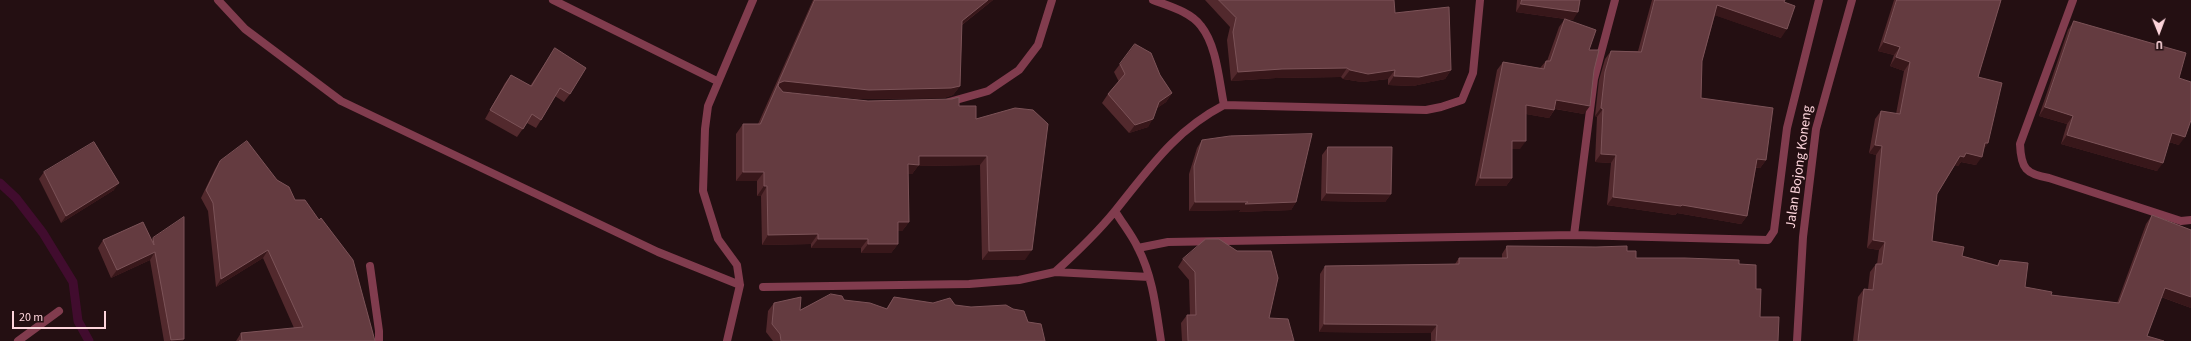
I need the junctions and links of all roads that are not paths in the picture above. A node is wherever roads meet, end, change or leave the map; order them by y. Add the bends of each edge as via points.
1 (218, 0) edge
2 (553, 0) edge
3 (753, 0) edge
4 (1052, 0) edge
5 (1153, 0) edge
6 (1480, 0) edge
7 (1615, 0) edge
8 (1819, 0) edge
9 (1852, 0) edge
10 (2073, 0) edge
11 (717, 81) junction
12 (938, 104) edge
13 (1224, 105) junction
14 (1115, 211) junction
15 (2191, 220) edge
16 (1574, 235) junction
17 (1138, 248) junction
18 (370, 266) dead end
19 (1055, 272) junction
20 (1149, 277) junction
21 (740, 285) junction
22 (763, 287) dead end
23 (59, 311) dead end
24 (18, 341) edge
25 (379, 341) edge
26 (727, 341) edge
27 (1161, 341) edge
28 (1797, 341) edge

1 - 21 street via 245,29 341,101 658,252
2 - 11 street
3 - 11 street
4 - 12 street via 1038,45 1019,70 988,91
5 - 13 street via 1185,13 1201,25 1211,45
6 - 13 street via 1474,73 1462,100 1426,110
7 - 16 street via 1594,79
8 - 16 street via 1786,128 1774,231 1768,240
9 - 28 street, Jalan Bojong Koneng via 1816,129 1803,237
10 - 15 street via 2020,144 2020,160 2025,169 2034,176 2050,178 2181,221
11 - 21 street via 708,106 703,192 718,239 737,265
13 - 14 street via 1203,116 1169,144
14 - 17 street
14 - 19 street via 1086,244
16 - 17 street via 1168,242
17 - 20 street
18 - 25 street
19 - 20 street
19 - 22 street via 1018,280 969,284
20 - 27 street via 1154,290
21 - 26 street
23 - 24 street

